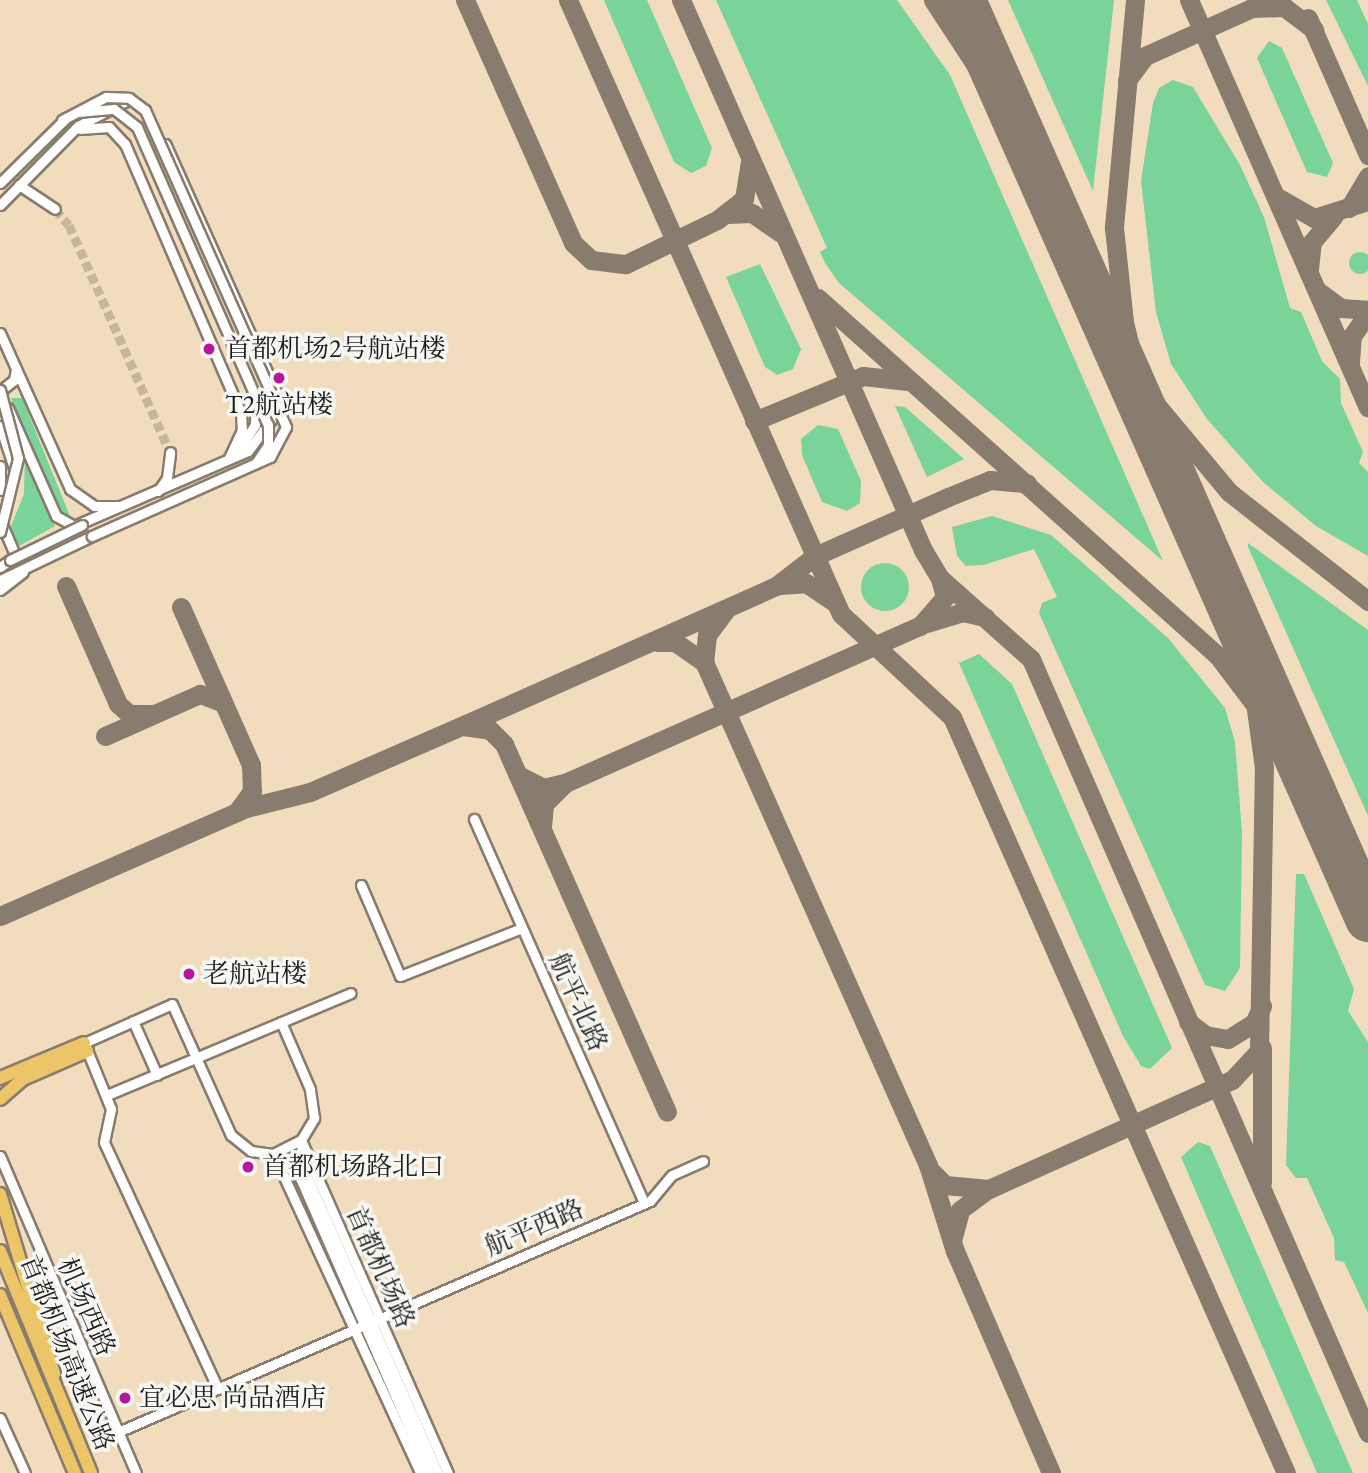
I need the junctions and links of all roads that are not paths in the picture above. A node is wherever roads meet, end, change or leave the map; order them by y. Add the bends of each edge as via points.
1 (62, 120) junction
2 (86, 121) junction
3 (68, 135) junction
4 (0, 183) edge
5 (19, 185) junction
6 (1, 204) edge
7 (55, 209) tunnel mouth
8 (0, 332) edge
9 (15, 365) junction
10 (2, 389) edge
11 (29, 398) junction
12 (8, 408) junction
13 (0, 426) edge
14 (170, 452) tunnel mouth
15 (226, 463) junction
16 (0, 466) edge
17 (252, 467) junction
18 (15, 474) junction
19 (0, 491) edge
20 (154, 494) junction
21 (137, 502) junction
22 (0, 520) edge
23 (82, 525) junction
24 (0, 532) edge
25 (13, 550) dead end
26 (0, 567) edge
27 (24, 574) dead end
28 (0, 580) edge
29 (0, 590) edge
30 (474, 819) dead end
31 (361, 885) dead end
32 (522, 928) junction
33 (351, 993) dead end
34 (133, 1021) junction
35 (281, 1022) junction
36 (86, 1047) junction
37 (196, 1058) junction
38 (43, 1065) junction
39 (157, 1075) junction
40 (0, 1078) edge
41 (107, 1096) junction
42 (0, 1099) edge
43 (301, 1140) junction
44 (273, 1154) junction
45 (0, 1156) edge
46 (703, 1161) dead end
47 (0, 1194) edge
48 (644, 1203) junction
49 (337, 1222) junction
50 (312, 1231) junction
51 (331, 1240) junction
52 (0, 1251) edge
53 (0, 1295) edge
54 (0, 1316) edge
55 (367, 1324) junction
56 (15, 1338) junction
57 (218, 1389) junction
58 (401, 1399) junction
59 (417, 1404) junction
60 (64, 1412) junction
61 (394, 1414) junction
62 (0, 1418) edge
63 (118, 1432) junction
64 (24, 1473) edge
65 (75, 1473) edge
66 (91, 1473) edge
67 (136, 1473) edge
68 (420, 1473) edge
69 (429, 1473) edge
70 (438, 1473) edge
71 (448, 1473) edge

1 - 4 street, bridge
1 - 17 street, bridge via 99,107 118,110 137,127 268,425 268,445
1 - 17 street, bridge via 82,104 108,96 130,99 148,115 284,416 280,448
2 - 3 street
2 - 15 street via 116,111 133,121 251,386 256,422
2 - 15 street via 121,101 136,99 147,107 282,404 252,448
3 - 5 street
3 - 15 street via 107,126 125,144 241,413 242,430
5 - 6 street
5 - 7 street
8 - 9 street
9 - 10 street
9 - 11 street
10 - 11 street
10 - 12 street, bridge
11 - 21 street via 77,497 101,507
12 - 18 street, bridge via 18,449
12 - 23 street, bridge via 56,516
13 - 18 street
14 - 20 street via 166,481
15 - 20 street
16 - 19 street
17 - 28 street, bridge
18 - 24 street, bridge
20 - 21 street
21 - 23 street
22 - 25 street
23 - 26 street, bridge
27 - 29 street
30 - 32 street, 航平北路
31 - 32 street via 401,976
32 - 48 street, 航平北路
33 - 35 street
34 - 36 street
34 - 37 street via 172,1004
34 - 39 street
35 - 37 street
35 - 43 street via 314,1103
36 - 38 highway
36 - 41 street
37 - 39 street
37 - 44 street via 232,1135 251,1151
38 - 40 highway
38 - 42 highway
39 - 41 street
41 - 57 street via 112,1113 104,1142
43 - 44 street
43 - 49 street, 首都机场路
43 - 51 street, 首都机场路 via 304,1169
44 - 50 street, 首都机场路
44 - 51 street, 首都机场路 via 297,1171
45 - 63 street, 机场西路
46 - 48 street, 航平西路 via 672,1175 663,1192
47 - 60 highway
48 - 55 street, 航平西路
49 - 51 street
49 - 55 street, 首都机场路
50 - 51 street
50 - 55 street, 首都机场路
51 - 55 street, 首都机场路
52 - 60 highway, 首都机场高速公路
53 - 56 highway, 首都机场高速公路
54 - 56 highway
55 - 57 street, 航平西路
55 - 58 street, 首都机场路
55 - 59 street, 首都机场路
55 - 61 street, 首都机场路
56 - 65 highway, 首都机场高速公路
57 - 63 street, 航平西路
58 - 59 street
58 - 61 street
58 - 69 street, 首都机场路
58 - 70 street, 首都机场路
59 - 71 street, 首都机场路
60 - 66 highway, 首都机场高速公路
61 - 68 street, 首都机场路
62 - 64 street
63 - 67 street, 机场西路

